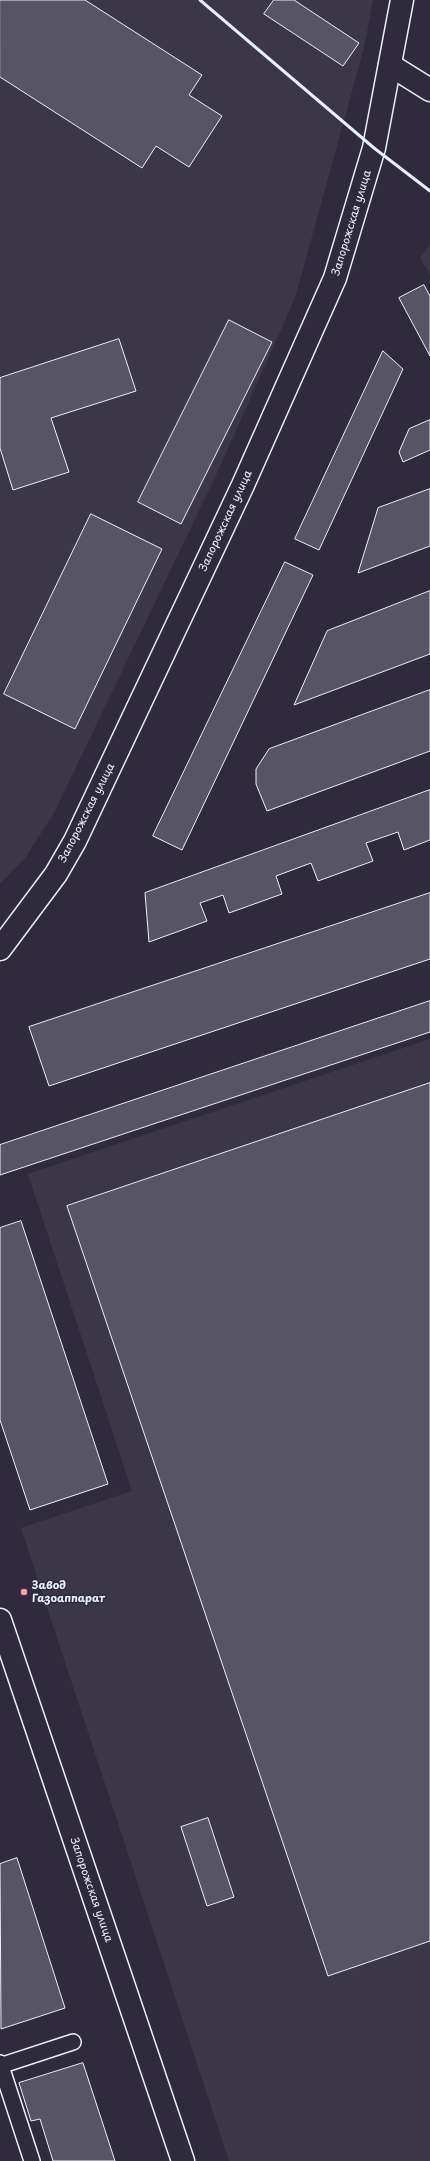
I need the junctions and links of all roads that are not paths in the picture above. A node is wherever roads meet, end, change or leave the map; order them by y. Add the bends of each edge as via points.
1 (402, 0) edge
2 (390, 65) junction
3 (430, 90) edge
4 (0, 949) edge
5 (0, 1620) edge
6 (73, 2042) dead end
7 (0, 2065) edge
8 (32, 2161) edge
9 (183, 2161) edge

1 - 2 main road, Запорожская улица
2 - 3 main road
2 - 4 main road, Запорожская улица via 374,148 335,278 243,485 75,841 56,874
5 - 9 main road, Запорожская улица
6 - 7 lane
7 - 8 lane

